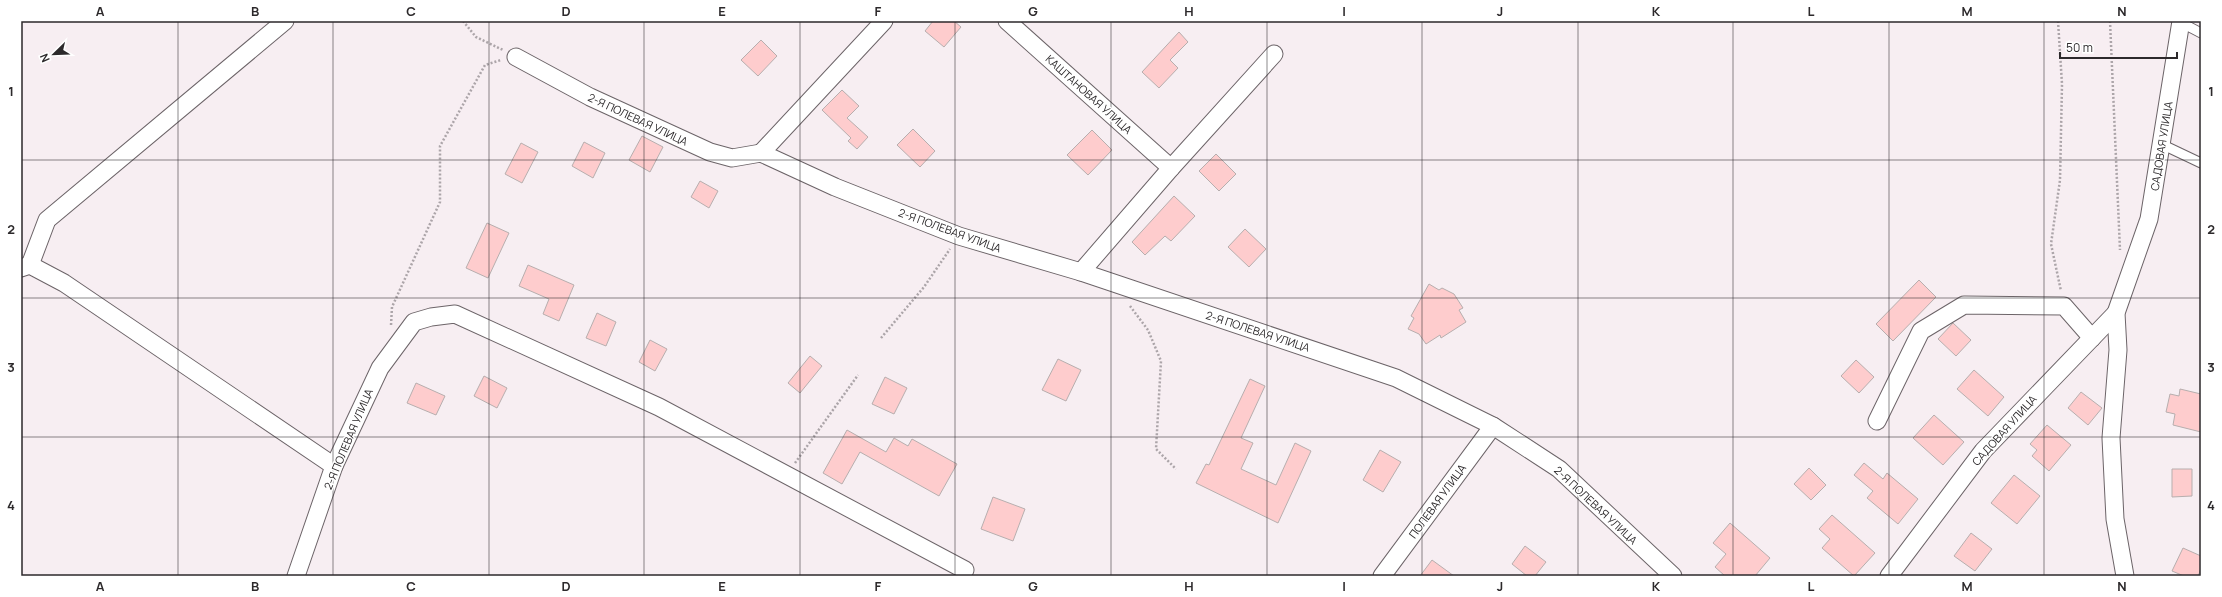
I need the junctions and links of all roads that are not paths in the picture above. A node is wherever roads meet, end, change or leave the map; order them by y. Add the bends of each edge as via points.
1 (285, 21) edge
2 (884, 21) edge
3 (1007, 21) edge
4 (2181, 22) edge
5 (2201, 33) edge
6 (1274, 54) dead end
7 (516, 57) road end
8 (2161, 144) junction
9 (761, 153) junction
10 (2201, 163) edge
11 (1171, 168) junction
12 (26, 266) edge
13 (1081, 272) junction
14 (2116, 313) junction
15 (2092, 338) junction
16 (1877, 421) dead end
17 (1492, 426) junction
18 (334, 466) junction
19 (965, 570) dead end
20 (296, 576) edge
21 (1382, 576) edge
22 (1673, 576) edge
23 (1889, 576) edge
24 (2125, 576) edge

1 - 12 street via 47,220
2 - 9 street
3 - 11 street, КАШТАНОВАЯ УЛИЦА
4 - 5 lane
4 - 8 street, САДОВАЯ УЛИЦА
6 - 11 street
7 - 9 street, 2-Я ПОЛЕВАЯ УЛИЦА via 590,97 710,152 732,158
8 - 10 lane
8 - 14 street, САДОВАЯ УЛИЦА via 2149,219
9 - 13 street, 2-Я ПОЛЕВАЯ УЛИЦА via 835,187 959,236
11 - 13 street
12 - 18 street via 64,283
13 - 17 street, 2-Я ПОЛЕВАЯ УЛИЦА via 1396,378
14 - 15 street, САДОВАЯ УЛИЦА
14 - 24 street, САДОВАЯ УЛИЦА via 2118,350 2111,438 2115,519
15 - 16 street via 2064,306 1964,305 1921,331
15 - 23 street, САДОВАЯ УЛИЦА via 1983,451
17 - 21 street, ПОЛЕВАЯ УЛИЦА
17 - 22 street, 2-Я ПОЛЕВАЯ УЛИЦА via 1560,469
18 - 19 street, 2-Я ПОЛЕВАЯ УЛИЦА via 380,368 414,322 455,314 659,407
18 - 20 street, 2-Я ПОЛЕВАЯ УЛИЦА

